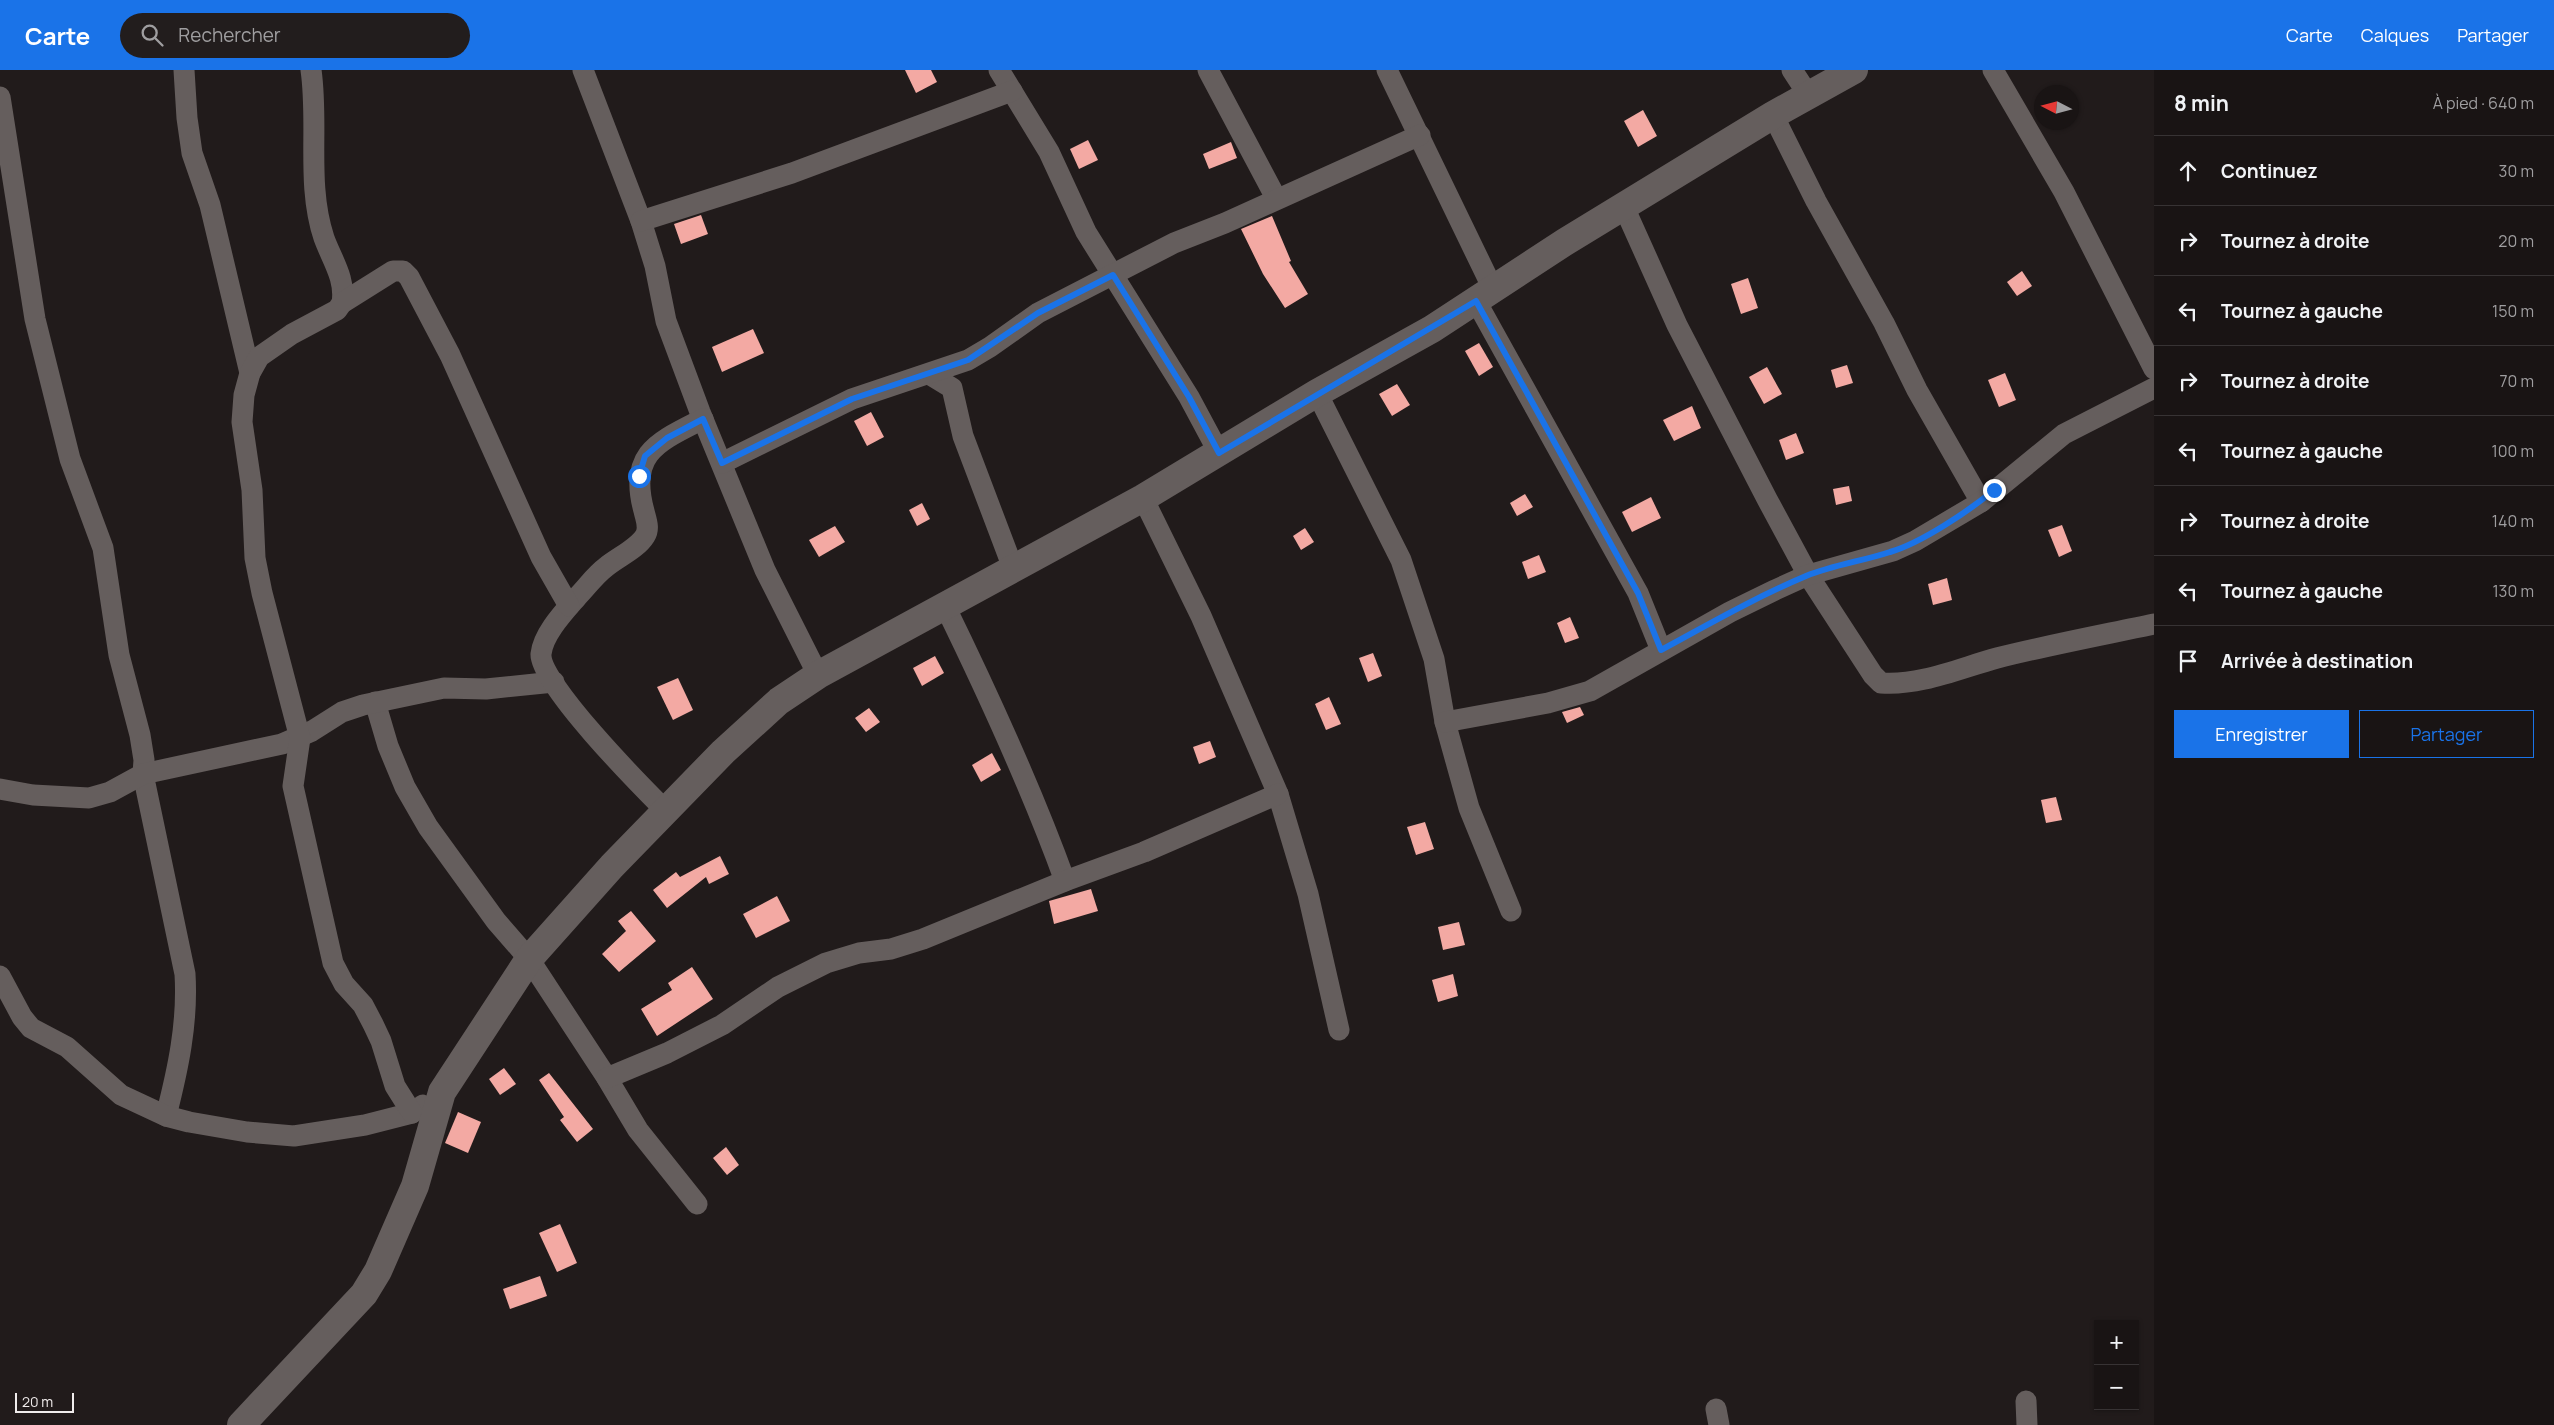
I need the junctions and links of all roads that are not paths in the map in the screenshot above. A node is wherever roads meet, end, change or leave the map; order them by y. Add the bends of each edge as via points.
1 (184, 70) edge
2 (311, 70) edge
3 (583, 70) edge
4 (999, 70) edge
5 (1208, 70) edge
6 (1387, 70) edge
7 (1792, 70) edge
8 (1854, 70) edge
9 (1993, 70) edge
10 (1012, 90) junction
11 (1809, 96) junction
12 (0, 97) edge
13 (1773, 115) junction
14 (1420, 135) junction
15 (1276, 198) junction
16 (1624, 207) junction
17 (641, 221) junction
18 (1113, 275) junction
19 (1485, 295) junction
20 (342, 303) junction
21 (968, 360) junction
22 (2154, 369) edge
23 (250, 373) junction
24 (929, 374) junction
25 (952, 388) junction
26 (2154, 388) edge
27 (1317, 393) junction
28 (703, 419) junction
29 (1219, 453) junction
30 (722, 463) junction
31 (1143, 498) junction
32 (1980, 502) junction
33 (1013, 568) junction
34 (1808, 575) junction
35 (569, 606) junction
36 (945, 606) junction
37 (2154, 624) edge
38 (1661, 650) junction
39 (818, 675) junction
40 (554, 682) junction
41 (375, 702) junction
42 (1445, 722) junction
43 (300, 738) junction
44 (143, 774) junction
45 (0, 789) edge
46 (1278, 794) junction
47 (665, 810) junction
48 (1065, 881) junction
49 (1511, 911) dead end
50 (529, 958) junction
51 (0, 976) edge
52 (1339, 1030) dead end
53 (607, 1078) junction
54 (442, 1092) junction
55 (412, 1113) junction
56 (166, 1116) junction
57 (696, 1204) dead end
58 (2026, 1401) dead end
59 (241, 1425) edge
60 (2027, 1425) edge

1 - 23 street via 192,154 214,221
2 - 20 street via 315,99 316,207 324,237 343,282
3 - 17 street
4 - 10 street
5 - 15 street
6 - 14 street
7 - 11 street
8 - 11 street
9 - 22 street via 2064,192
10 - 17 street via 792,174
10 - 18 street via 1049,152 1086,232
11 - 13 street
12 - 44 street via 36,319 66,444 103,548 119,655 142,744
13 - 16 street
13 - 32 street via 1921,398
14 - 15 street
14 - 19 street
15 - 18 street via 1174,243
16 - 19 street
16 - 34 street via 1677,324
17 - 28 street via 655,266 666,321
18 - 21 street via 1038,313
18 - 29 street via 1189,397
19 - 27 street via 1386,356
19 - 38 street via 1638,593
20 - 23 street via 330,314 274,345 259,357
20 - 35 street via 393,271 403,271 409,276 450,355 541,557
21 - 24 street
21 - 25 street
23 - 43 street via 242,422 252,490 255,558
24 - 25 street
24 - 30 street via 852,399
25 - 33 street via 963,436
26 - 32 street via 2064,434
27 - 29 street
27 - 42 street via 1401,560 1434,660
28 - 30 street
28 - 35 street via 667,438 645,456 639,476 640,496 648,525 646,535 604,568
29 - 31 street
30 - 39 street via 765,570
31 - 33 street
31 - 46 street via 1201,616
32 - 34 street via 1893,551
33 - 36 street
34 - 37 street via 1882,684 1932,677 1996,658
34 - 38 street
35 - 40 street via 547,637 541,654 543,668
36 - 39 street
36 - 48 street via 1004,728
38 - 42 street via 1590,691
39 - 47 street via 756,720
40 - 41 street via 486,689 444,688
40 - 47 street via 594,736
41 - 43 street via 342,712
41 - 50 street via 405,787 428,827 496,921
42 - 49 street via 1470,808
43 - 44 street
43 - 55 street via 293,786 333,963 344,984 363,1005 381,1041 395,1086
44 - 45 street via 110,792 89,798 33,795
44 - 56 street via 186,974 187,1002 180,1062
46 - 48 street via 1144,852
46 - 52 street via 1308,894
47 - 50 street
48 - 53 street via 923,939 826,964 778,987 722,1026
50 - 53 street
50 - 54 street
51 - 56 street via 31,1028 67,1047 121,1095
53 - 57 street via 638,1130
54 - 55 street
54 - 59 street via 415,1186 378,1271 346,1315
55 - 56 street via 328,1132 294,1136 247,1132
58 - 60 street

